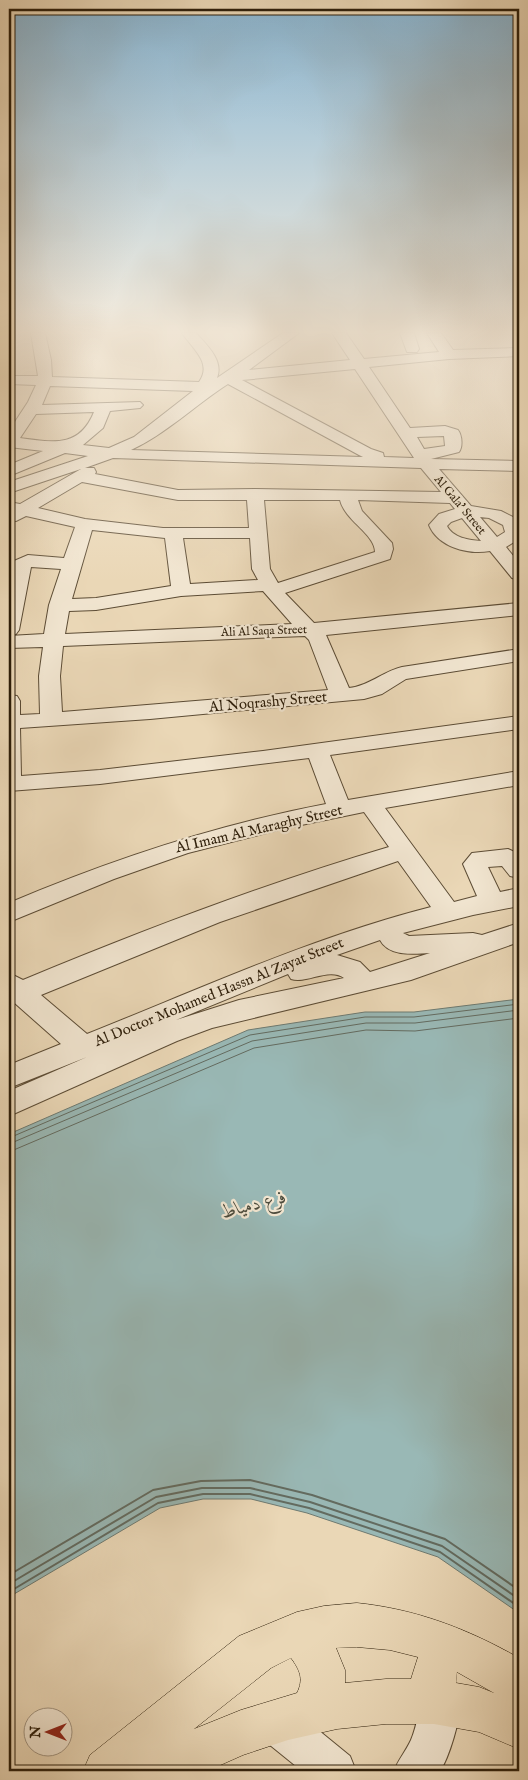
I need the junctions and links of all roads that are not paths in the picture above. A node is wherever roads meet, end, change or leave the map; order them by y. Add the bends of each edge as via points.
1 (25, 416) edge
2 (100, 416) edge
3 (170, 416) edge
4 (299, 416) edge
5 (396, 416) edge
6 (408, 433) junction
7 (9, 442) edge
8 (64, 448) junction
9 (120, 454) junction
10 (423, 458) junction
11 (394, 460) junction
12 (519, 466) edge
13 (9, 471) edge
14 (80, 477) junction
15 (9, 488) edge
16 (255, 494) junction
17 (348, 495) junction
18 (452, 498) junction
19 (464, 512) junction
20 (13, 514) edge
21 (85, 524) junction
22 (257, 533) junction
23 (173, 534) junction
24 (493, 544) junction
25 (71, 564) junction
26 (519, 574) edge
27 (271, 588) junction
28 (181, 590) junction
29 (59, 605) junction
30 (519, 609) edge
31 (9, 630) edge
32 (312, 630) junction
33 (53, 641) junction
34 (9, 642) edge
35 (519, 655) edge
36 (341, 695) junction
37 (9, 715) edge
38 (51, 720) junction
39 (519, 722) edge
40 (317, 751) junction
41 (519, 778) edge
42 (10, 784) edge
43 (370, 804) junction
44 (340, 810) junction
45 (404, 851) junction
46 (519, 870) edge
47 (519, 897) edge
48 (492, 902) junction
49 (447, 911) junction
50 (9, 913) edge
51 (386, 928) junction
52 (519, 932) edge
53 (486, 943) junction
54 (251, 976) junction
55 (364, 983) junction
56 (15, 987) edge
57 (83, 1047) junction
58 (9, 1077) edge
59 (9, 1104) edge
60 (297, 1634) junction
61 (444, 1645) junction
62 (519, 1683) edge
63 (440, 1702) junction
64 (293, 1717) junction
65 (519, 1726) edge
66 (106, 1771) edge
67 (160, 1771) edge
68 (335, 1771) edge
69 (415, 1771) edge

1 - 7 street
2 - 8 street via 94,428
3 - 9 street
4 - 11 street via 364,452
5 - 6 street, Al Gala' Street
6 - 10 street, Al Gala' Street
6 - 10 street via 452,433 453,449
7 - 8 street
8 - 9 street
8 - 13 street
9 - 11 street
9 - 14 street
9 - 15 street
10 - 11 street
10 - 12 street
10 - 18 street, Al Gala' Street
14 - 16 street via 178,495
14 - 20 street
16 - 17 street
16 - 22 street
17 - 18 street
17 - 27 street via 352,510 383,544 383,556
18 - 19 street, Al Gala' Street
19 - 24 street, Al Gala' Street
19 - 24 street via 497,515 512,523 514,534
19 - 24 street via 439,522 440,534 469,546
20 - 21 street
21 - 23 street
21 - 25 street
22 - 23 street
22 - 27 street via 261,569
23 - 28 street
24 - 26 street, Al Gala' Street
25 - 29 street
25 - 31 street via 28,561 21,565
27 - 28 street
27 - 32 street via 293,615
28 - 29 street via 96,604
29 - 33 street
30 - 32 street, Ali Al Saqa Street
32 - 33 street, Ali Al Saqa Street
32 - 36 street
33 - 34 street, Ali Al Saqa Street
33 - 38 street
35 - 36 street, Al Noqrashy Street via 402,673 389,678 373,692
36 - 38 street, Al Noqrashy Street
37 - 38 street, Al Noqrashy Street
37 - 42 street
39 - 40 street
40 - 42 street via 100,777
40 - 44 street
41 - 43 street, Al Imam Al Maraghy Street
43 - 44 street, Al Imam Al Maraghy Street
43 - 45 street
44 - 50 street, Al Imam Al Maraghy Street via 178,848
45 - 49 street
45 - 56 street via 344,868
46 - 48 street via 508,857 481,859 475,864
47 - 48 street, Al Doctor Mohamed Hassn Al Zayat Street
48 - 49 street, Al Doctor Mohamed Hassn Al Zayat Street
49 - 51 street, Al Doctor Mohamed Hassn Al Zayat Street
51 - 53 street via 392,939 406,945
51 - 54 street, Al Doctor Mohamed Hassn Al Zayat Street
52 - 53 street, Al Doctor Mohamed Hassn Al Zayat Street
53 - 55 street, Al Doctor Mohamed Hassn Al Zayat Street
54 - 55 street via 283,975 338,964 352,968
54 - 57 street, Al Doctor Mohamed Hassn Al Zayat Street
55 - 59 street, Al Doctor Mohamed Hassn Al Zayat Street via 276,1001 203,1021
56 - 57 street
57 - 58 street, Al Doctor Mohamed Hassn Al Zayat Street
60 - 61 main road via 321,1627 383,1625
60 - 64 main road via 314,1650 323,1668 322,1691
60 - 66 main road via 272,1642 238,1664
61 - 62 main road
61 - 63 main road via 433,1672 432,1686 436,1701
63 - 64 main road via 372,1703
63 - 65 main road via 472,1707
63 - 69 street via 430,1749
64 - 67 main road via 205,1747
64 - 68 street

